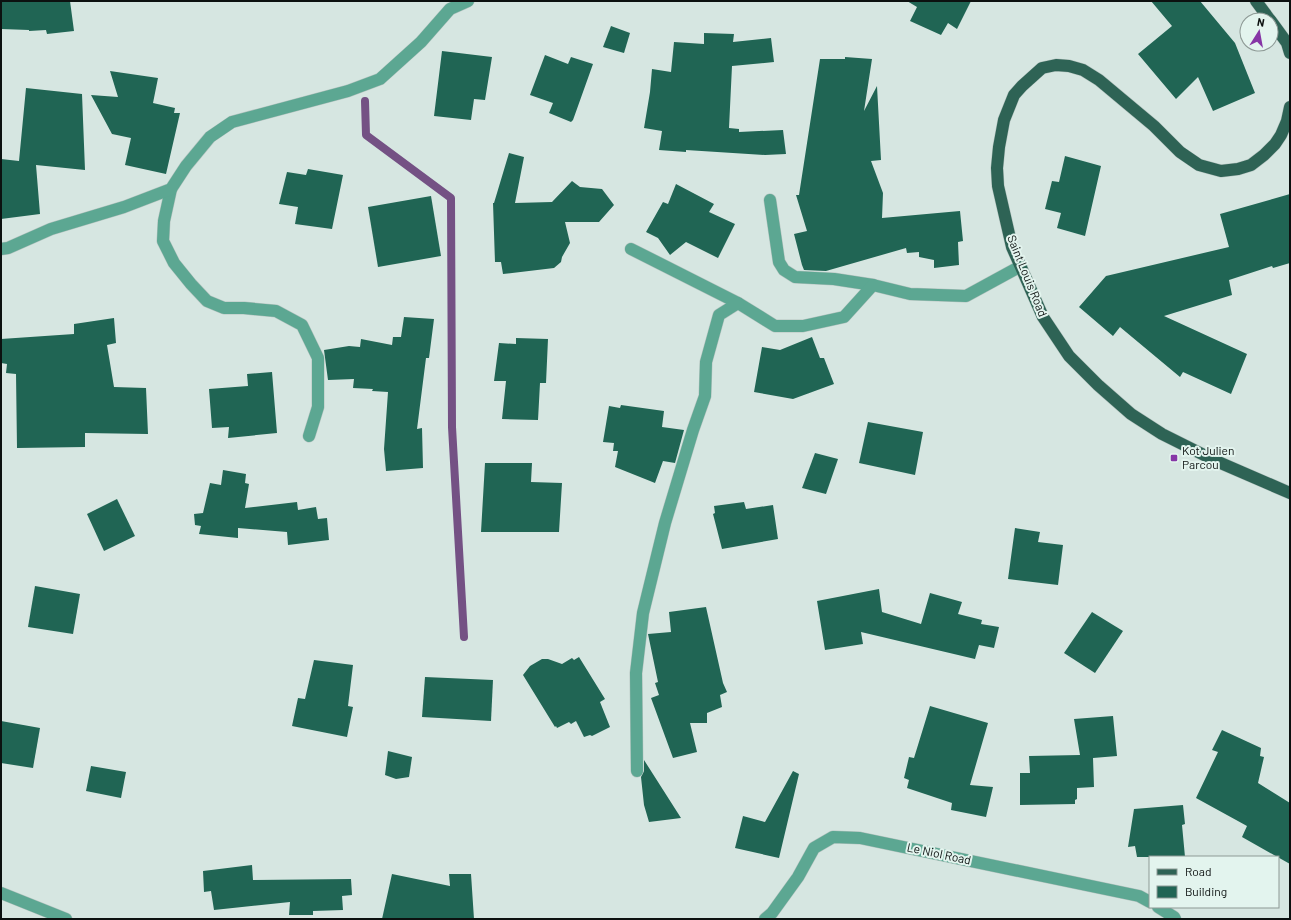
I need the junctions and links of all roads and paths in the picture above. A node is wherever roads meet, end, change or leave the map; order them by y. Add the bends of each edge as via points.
1 (468, 1) edge
2 (1256, 1) edge
3 (1265, 12) edge
4 (1279, 32) edge
5 (1290, 52) edge
6 (1290, 107) edge
7 (171, 189) junction
8 (770, 200) dead end
9 (1, 249) edge
10 (631, 249) dead end
11 (1021, 266) junction
12 (873, 285) junction
13 (738, 303) junction
14 (309, 436) dead end
15 (1290, 493) edge
16 (637, 772) dead end
17 (1, 893) edge
18 (1149, 901) edge
19 (1160, 908) edge
20 (66, 919) edge
21 (765, 919) edge
22 (1175, 919) edge

1 - 7 street via 450,9 421,42 380,79 348,91 232,122 210,137
2 - 3 main road
4 - 5 main road
6 - 11 main road, Saint Louis Road via 1281,134 1264,155 1251,165 1221,171 1199,165 1180,152 1154,126 1099,80 1083,70 1056,64 1042,68 1014,95 1004,120 999,147 998,186 1012,247
7 - 9 street
7 - 14 street via 164,221 163,241 174,263 206,301 224,308 276,311 302,325 318,358 318,407
8 - 12 street via 779,262 784,270 795,277
10 - 13 street
11 - 12 street via 966,296 910,294
11 - 15 main road, Saint Louis Road via 1043,317 1068,356 1131,414 1162,434 1216,462
12 - 13 street via 844,317 803,326 775,326
13 - 16 street via 719,315 706,362 705,396 665,523 643,613 636,673
17 - 20 street
18 - 21 street, Le Niol Road via 1139,896 891,844 860,838 833,837 814,848 798,877 772,914
19 - 22 street

